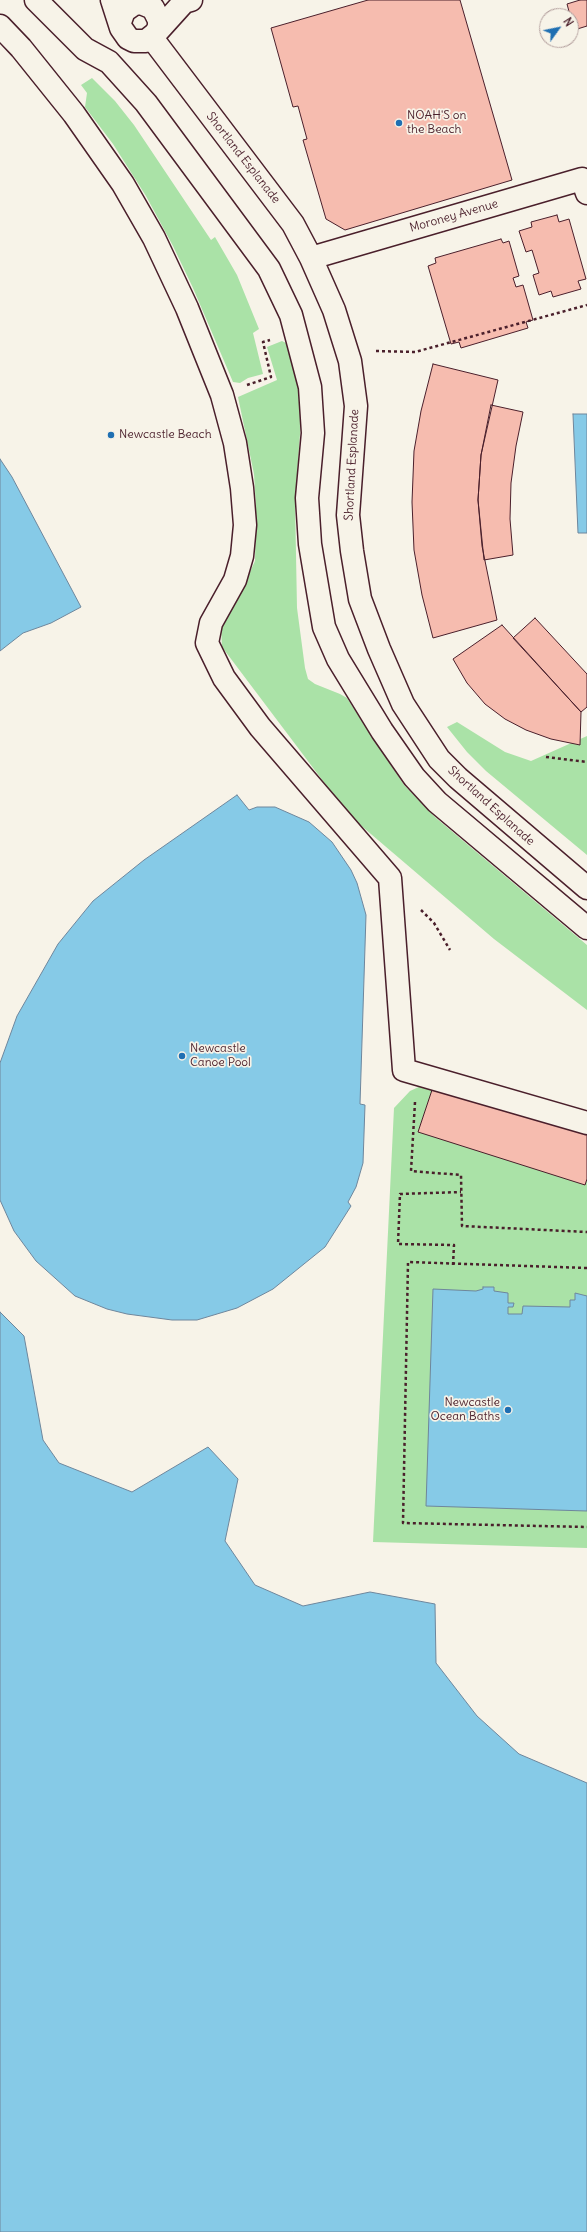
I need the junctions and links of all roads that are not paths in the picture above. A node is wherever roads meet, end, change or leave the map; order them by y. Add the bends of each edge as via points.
1 (36, 0) edge
2 (112, 0) edge
3 (188, 1) edge
4 (138, 3) edge
5 (120, 22) junction
6 (0, 26) edge
7 (154, 36) junction
8 (587, 193) edge
9 (311, 258) junction
10 (587, 888) edge
11 (587, 928) edge
12 (587, 1123) edge

1 - 11 street via 85,49 109,62 146,103 269,269 291,315 310,387 312,433 307,498 310,544 324,627 338,659 382,731 437,802
2 - 5 street
3 - 4 street
3 - 7 street
4 - 5 street via 124,11
4 - 7 street via 153,8 159,20
5 - 7 street via 124,34 134,42 146,41
6 - 12 street via 61,97 122,184 154,238 187,308 222,395 235,443 245,526 242,556 235,580 211,623 207,643 224,678 260,727 390,878 404,1070
7 - 9 street, Shortland Esplanade via 293,224
8 - 9 street, Moroney Avenue via 582,179
9 - 10 street, Shortland Esplanade via 334,310 350,361 356,406 348,515 360,599 403,704 439,759 478,798

